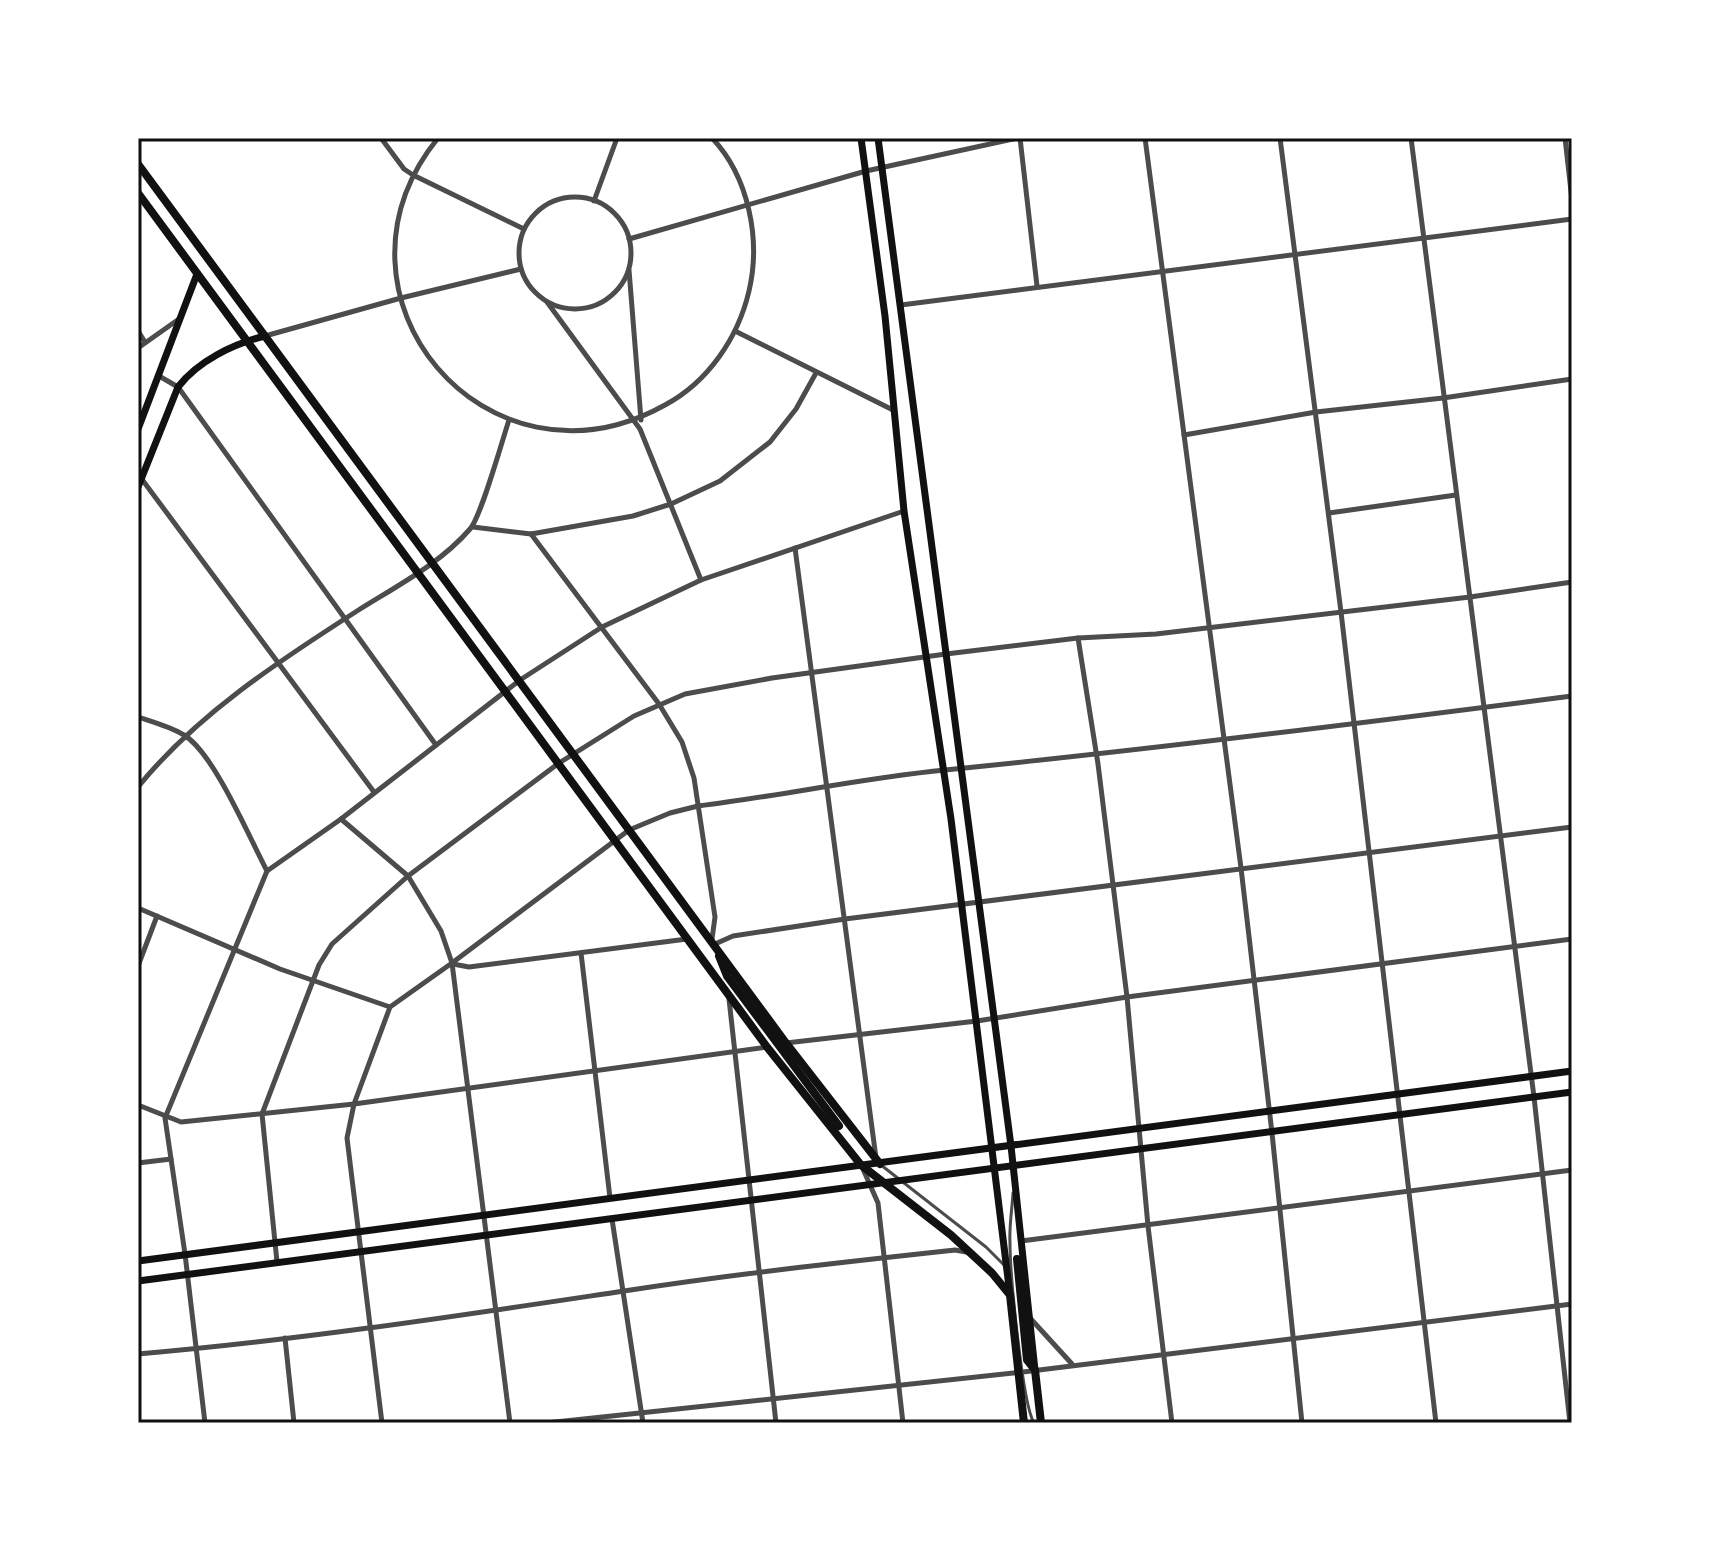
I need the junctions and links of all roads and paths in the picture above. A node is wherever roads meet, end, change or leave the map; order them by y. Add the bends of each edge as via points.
1 (381, 138) edge
2 (438, 138) edge
3 (617, 138) edge
4 (712, 138) edge
5 (861, 138) edge
6 (878, 138) edge
7 (1019, 138) edge
8 (1145, 138) edge
9 (1280, 138) edge
10 (1411, 138) edge
11 (1565, 138) edge
12 (138, 164) edge
13 (882, 167) junction
14 (866, 171) junction
15 (413, 175) junction
16 (138, 193) edge
17 (1572, 200) edge
18 (594, 201) junction
19 (747, 204) junction
20 (1572, 219) edge
21 (524, 229) junction
22 (1423, 238) junction
23 (629, 239) junction
24 (1294, 254) junction
25 (521, 269) junction
26 (628, 269) junction
27 (1161, 269) junction
28 (197, 274) junction
29 (1037, 286) junction
30 (401, 298) junction
31 (546, 302) junction
32 (901, 305) junction
33 (183, 316) junction
34 (138, 331) edge
35 (735, 331) junction
36 (265, 336) junction
37 (248, 341) junction
38 (145, 342) junction
39 (138, 348) edge
40 (816, 373) junction
41 (159, 376) junction
42 (1572, 379) edge
43 (178, 387) junction
44 (1443, 398) junction
45 (893, 410) junction
46 (1316, 412) junction
47 (509, 420) junction
48 (638, 420) junction
49 (138, 429) edge
50 (1184, 435) junction
51 (139, 480) edge
52 (1456, 495) junction
53 (671, 504) junction
54 (904, 511) junction
55 (1329, 513) junction
56 (473, 527) junction
57 (531, 534) junction
58 (795, 548) junction
59 (434, 562) junction
60 (417, 572) junction
61 (701, 580) junction
62 (1572, 582) edge
63 (1470, 597) junction
64 (1341, 612) junction
65 (346, 618) junction
66 (602, 627) junction
67 (1208, 627) junction
68 (1078, 638) junction
69 (946, 654) junction
70 (925, 658) junction
71 (278, 665) junction
72 (812, 674) junction
73 (520, 680) junction
74 (506, 691) junction
75 (1572, 696) edge
76 (659, 704) junction
77 (1483, 707) junction
78 (138, 717) edge
79 (1354, 722) junction
80 (185, 735) junction
81 (1222, 741) junction
82 (436, 745) junction
83 (574, 754) junction
84 (1096, 754) junction
85 (559, 763) junction
86 (961, 769) junction
87 (944, 770) junction
88 (138, 787) edge
89 (826, 788) junction
90 (374, 792) junction
91 (698, 806) junction
92 (341, 819) junction
93 (1572, 827) edge
94 (629, 830) junction
95 (1499, 836) junction
96 (614, 840) junction
97 (1370, 851) junction
98 (1241, 868) junction
99 (267, 871) junction
100 (408, 876) junction
101 (1113, 884) junction
102 (979, 903) junction
103 (962, 905) junction
104 (138, 908) edge
105 (157, 916) junction
106 (845, 919) junction
107 (687, 939) junction
108 (1572, 939) edge
109 (713, 942) junction
110 (1514, 946) junction
111 (236, 949) junction
112 (466, 953) junction
113 (581, 953) junction
114 (452, 963) junction
115 (1384, 964) junction
116 (138, 966) edge
117 (469, 967) junction
118 (314, 980) junction
119 (1254, 982) junction
120 (729, 994) junction
121 (1127, 997) junction
122 (390, 1007) junction
123 (994, 1019) junction
124 (977, 1021) junction
125 (861, 1035) junction
126 (786, 1043) junction
127 (767, 1047) junction
128 (734, 1051) junction
129 (597, 1071) junction
130 (1572, 1071) edge
131 (1532, 1076) junction
132 (470, 1088) junction
133 (1572, 1092) edge
134 (1399, 1095) junction
135 (1534, 1097) junction
136 (354, 1104) junction
137 (138, 1105) edge
138 (1269, 1113) junction
139 (262, 1114) junction
140 (1401, 1117) junction
141 (165, 1118) junction
142 (839, 1126) dead end
143 (1140, 1130) junction
144 (1272, 1133) junction
145 (1011, 1146) junction
146 (993, 1148) junction
147 (1142, 1150) junction
148 (171, 1159) junction
149 (878, 1162) junction
150 (138, 1163) edge
151 (861, 1165) junction
152 (1013, 1166) junction
153 (995, 1169) junction
154 (1572, 1170) edge
155 (1543, 1174) junction
156 (1014, 1178) junction
157 (748, 1182) junction
158 (903, 1182) junction
159 (886, 1184) junction
160 (872, 1185) junction
161 (1409, 1191) junction
162 (610, 1198) junction
163 (751, 1201) junction
164 (1279, 1208) junction
165 (485, 1216) junction
166 (612, 1219) junction
167 (1148, 1226) junction
168 (359, 1232) junction
169 (488, 1236) junction
170 (1020, 1241) junction
171 (276, 1243) junction
172 (361, 1252) junction
173 (971, 1253) junction
174 (185, 1254) junction
175 (885, 1257) junction
176 (1017, 1259) dead end
177 (138, 1261) edge
178 (277, 1262) junction
179 (1006, 1267) junction
180 (759, 1273) junction
181 (187, 1274) junction
182 (1013, 1280) junction
183 (138, 1281) edge
184 (624, 1291) junction
185 (1010, 1295) junction
186 (1572, 1304) edge
187 (1556, 1306) junction
188 (498, 1310) junction
189 (1029, 1317) junction
190 (1424, 1323) junction
191 (370, 1327) junction
192 (1293, 1337) junction
193 (285, 1338) junction
194 (197, 1349) junction
195 (1162, 1353) junction
196 (138, 1354) edge
197 (1073, 1364) junction
198 (1035, 1370) junction
199 (1021, 1372) junction
200 (899, 1384) junction
201 (773, 1399) junction
202 (642, 1414) junction
203 (205, 1423) edge
204 (294, 1423) edge
205 (382, 1423) edge
206 (510, 1423) edge
207 (546, 1423) edge
208 (643, 1423) edge
209 (776, 1423) edge
210 (903, 1423) edge
211 (1024, 1423) edge
212 (1034, 1423) edge
213 (1041, 1423) edge
214 (1172, 1423) edge
215 (1302, 1423) edge
216 (1436, 1423) edge
217 (1570, 1423) edge

1 - 15 street
2 - 15 street
3 - 18 street
4 - 19 street via 735,172
5 - 14 main road
6 - 13 main road
7 - 13 street
7 - 29 street
8 - 27 street
9 - 24 street
10 - 22 street
11 - 17 street
12 - 36 main road
13 - 14 street
13 - 32 main road
14 - 19 street
14 - 45 main road
15 - 21 street
15 - 30 street via 395,248
16 - 28 main road
18 - 21 street via 578,197 546,205
18 - 23 street via 616,216
19 - 23 street
19 - 35 street via 751,281
20 - 22 street
21 - 25 street
22 - 24 street
22 - 44 street
23 - 26 street
24 - 27 street
24 - 46 street
25 - 30 street
25 - 31 street via 530,288
26 - 31 street via 621,285 595,306 562,308
26 - 48 street
27 - 29 street
27 - 50 street
28 - 33 main road
28 - 37 main road
29 - 32 street
30 - 36 street
30 - 47 street via 412,330 437,368 479,405
31 - 48 street
32 - 69 main road
33 - 38 street
33 - 41 main road
34 - 38 street
35 - 40 street
35 - 48 street via 701,378
36 - 37 main road
36 - 59 main road
37 - 43 main road via 206,361
37 - 60 main road
38 - 39 street
40 - 45 street
40 - 53 street via 770,442 720,481
41 - 43 street
41 - 49 main road
42 - 44 street
43 - 51 main road
43 - 65 street
44 - 46 street
44 - 52 street
45 - 54 main road
46 - 50 street
46 - 55 street
47 - 48 street via 571,432
47 - 56 street
48 - 53 street
50 - 67 street
51 - 71 street
52 - 55 street
52 - 63 street
53 - 57 street
53 - 61 street
54 - 58 street
54 - 70 main road
55 - 64 street
56 - 57 street
56 - 59 street
57 - 66 street
58 - 61 street
58 - 72 street
59 - 60 street
59 - 73 main road
60 - 65 street
60 - 74 main road
61 - 66 street
62 - 63 street
63 - 64 street
63 - 77 street
64 - 67 street
64 - 79 street
65 - 71 street
65 - 82 street
66 - 73 street
66 - 76 street
67 - 68 street
67 - 81 street
68 - 69 street
68 - 84 street
69 - 70 street
69 - 86 main road
70 - 72 street
70 - 87 main road
71 - 80 street
71 - 90 street
72 - 76 street via 713,688
72 - 89 street
73 - 74 street
73 - 83 main road
74 - 82 street
74 - 85 main road
75 - 77 street
76 - 83 street
76 - 91 street via 682,742
77 - 79 street
77 - 95 street
78 - 80 street
79 - 81 street
79 - 97 street
80 - 88 street
80 - 99 street via 213,768
81 - 84 street
81 - 98 street
82 - 90 street
83 - 85 street
83 - 94 main road
84 - 86 street
84 - 101 street
85 - 96 main road
85 - 100 street
86 - 87 street
86 - 102 main road
87 - 89 street
87 - 103 main road
89 - 91 street
89 - 106 street
90 - 92 street
91 - 94 street
91 - 109 street via 715,917
92 - 99 street
92 - 100 street
93 - 95 street
94 - 96 street
94 - 109 main road
95 - 97 street
95 - 110 street
96 - 107 main road
96 - 112 street
97 - 98 street
97 - 115 street
98 - 101 street
98 - 119 street
99 - 111 street
100 - 114 street via 441,931
100 - 118 street via 332,944
101 - 102 street
101 - 121 street
102 - 103 street
102 - 123 main road
103 - 106 street
103 - 124 main road
104 - 105 street
105 - 111 street
105 - 116 street
106 - 109 street
106 - 125 street
107 - 113 street
107 - 120 main road
108 - 110 street
109 - 126 main road
109 - 142 main road via 727,976
110 - 115 street
110 - 131 street
111 - 118 street
111 - 141 street
112 - 114 street
112 - 117 street
113 - 117 street
113 - 129 street
114 - 117 street
114 - 122 street
114 - 132 street
115 - 119 street
115 - 134 street
118 - 122 street
118 - 139 street
119 - 121 street
119 - 138 street
120 - 127 main road
120 - 128 street
121 - 123 street
121 - 143 street
122 - 136 street
123 - 124 street
123 - 145 main road
124 - 125 street
124 - 146 main road
125 - 126 street
125 - 149 street
126 - 149 main road
127 - 128 street
127 - 151 main road
128 - 129 street
128 - 157 street
129 - 132 street
129 - 162 street
130 - 131 main road
131 - 134 main road
131 - 135 street
132 - 136 street
132 - 165 street
133 - 135 main road
134 - 138 main road
134 - 140 street
135 - 140 main road
135 - 155 street
136 - 139 street
136 - 168 street via 347,1138
137 - 141 street
138 - 143 main road
138 - 144 street
139 - 141 street via 181,1122
139 - 171 street
140 - 144 main road
140 - 161 street
141 - 148 street
143 - 145 main road
143 - 147 street
144 - 147 main road
144 - 164 street
145 - 146 main road
145 - 152 main road
146 - 149 main road
146 - 153 main road
147 - 152 main road
147 - 167 street
148 - 150 street
148 - 174 street
149 - 151 main road
149 - 158 lane
151 - 157 main road
151 - 159 main road
151 - 160 street
152 - 153 main road
152 - 156 main road
153 - 158 main road
153 - 179 main road
154 - 155 street
155 - 161 street
155 - 187 street
156 - 170 main road
156 - 182 lane via 1009,1240
157 - 162 main road
157 - 163 street
158 - 159 main road
158 - 179 lane
159 - 160 main road
159 - 173 main road
160 - 163 main road
160 - 175 street
161 - 164 street
161 - 190 street
162 - 165 main road
163 - 166 main road
163 - 180 street
164 - 167 street
164 - 192 street
165 - 168 main road
165 - 169 street
166 - 169 main road
166 - 184 street
167 - 170 street
167 - 195 street
168 - 171 main road
168 - 172 street
169 - 172 main road
169 - 188 street
170 - 189 main road
171 - 174 main road
171 - 178 street
172 - 178 main road
172 - 191 street
173 - 175 street
173 - 185 main road
174 - 177 main road
174 - 181 street
175 - 180 street
175 - 200 street
176 - 198 main road via 1027,1360
178 - 181 main road
179 - 182 lane
179 - 185 main road
180 - 184 street
180 - 201 street
181 - 183 main road
181 - 194 street
182 - 199 lane
184 - 188 street
184 - 202 street
185 - 199 main road
186 - 187 street
187 - 190 street
187 - 217 street
188 - 191 street
188 - 206 street
189 - 197 street
189 - 198 main road
190 - 192 street
190 - 216 street
191 - 193 street
191 - 205 street
192 - 195 street
192 - 215 street
193 - 194 street
193 - 204 street
194 - 196 street
194 - 203 street
195 - 197 street
195 - 214 street
197 - 198 street
198 - 199 street
198 - 213 main road
199 - 200 street
199 - 211 main road
199 - 212 lane
200 - 201 street
200 - 210 street
201 - 202 street
201 - 209 street
202 - 207 street
202 - 208 street

